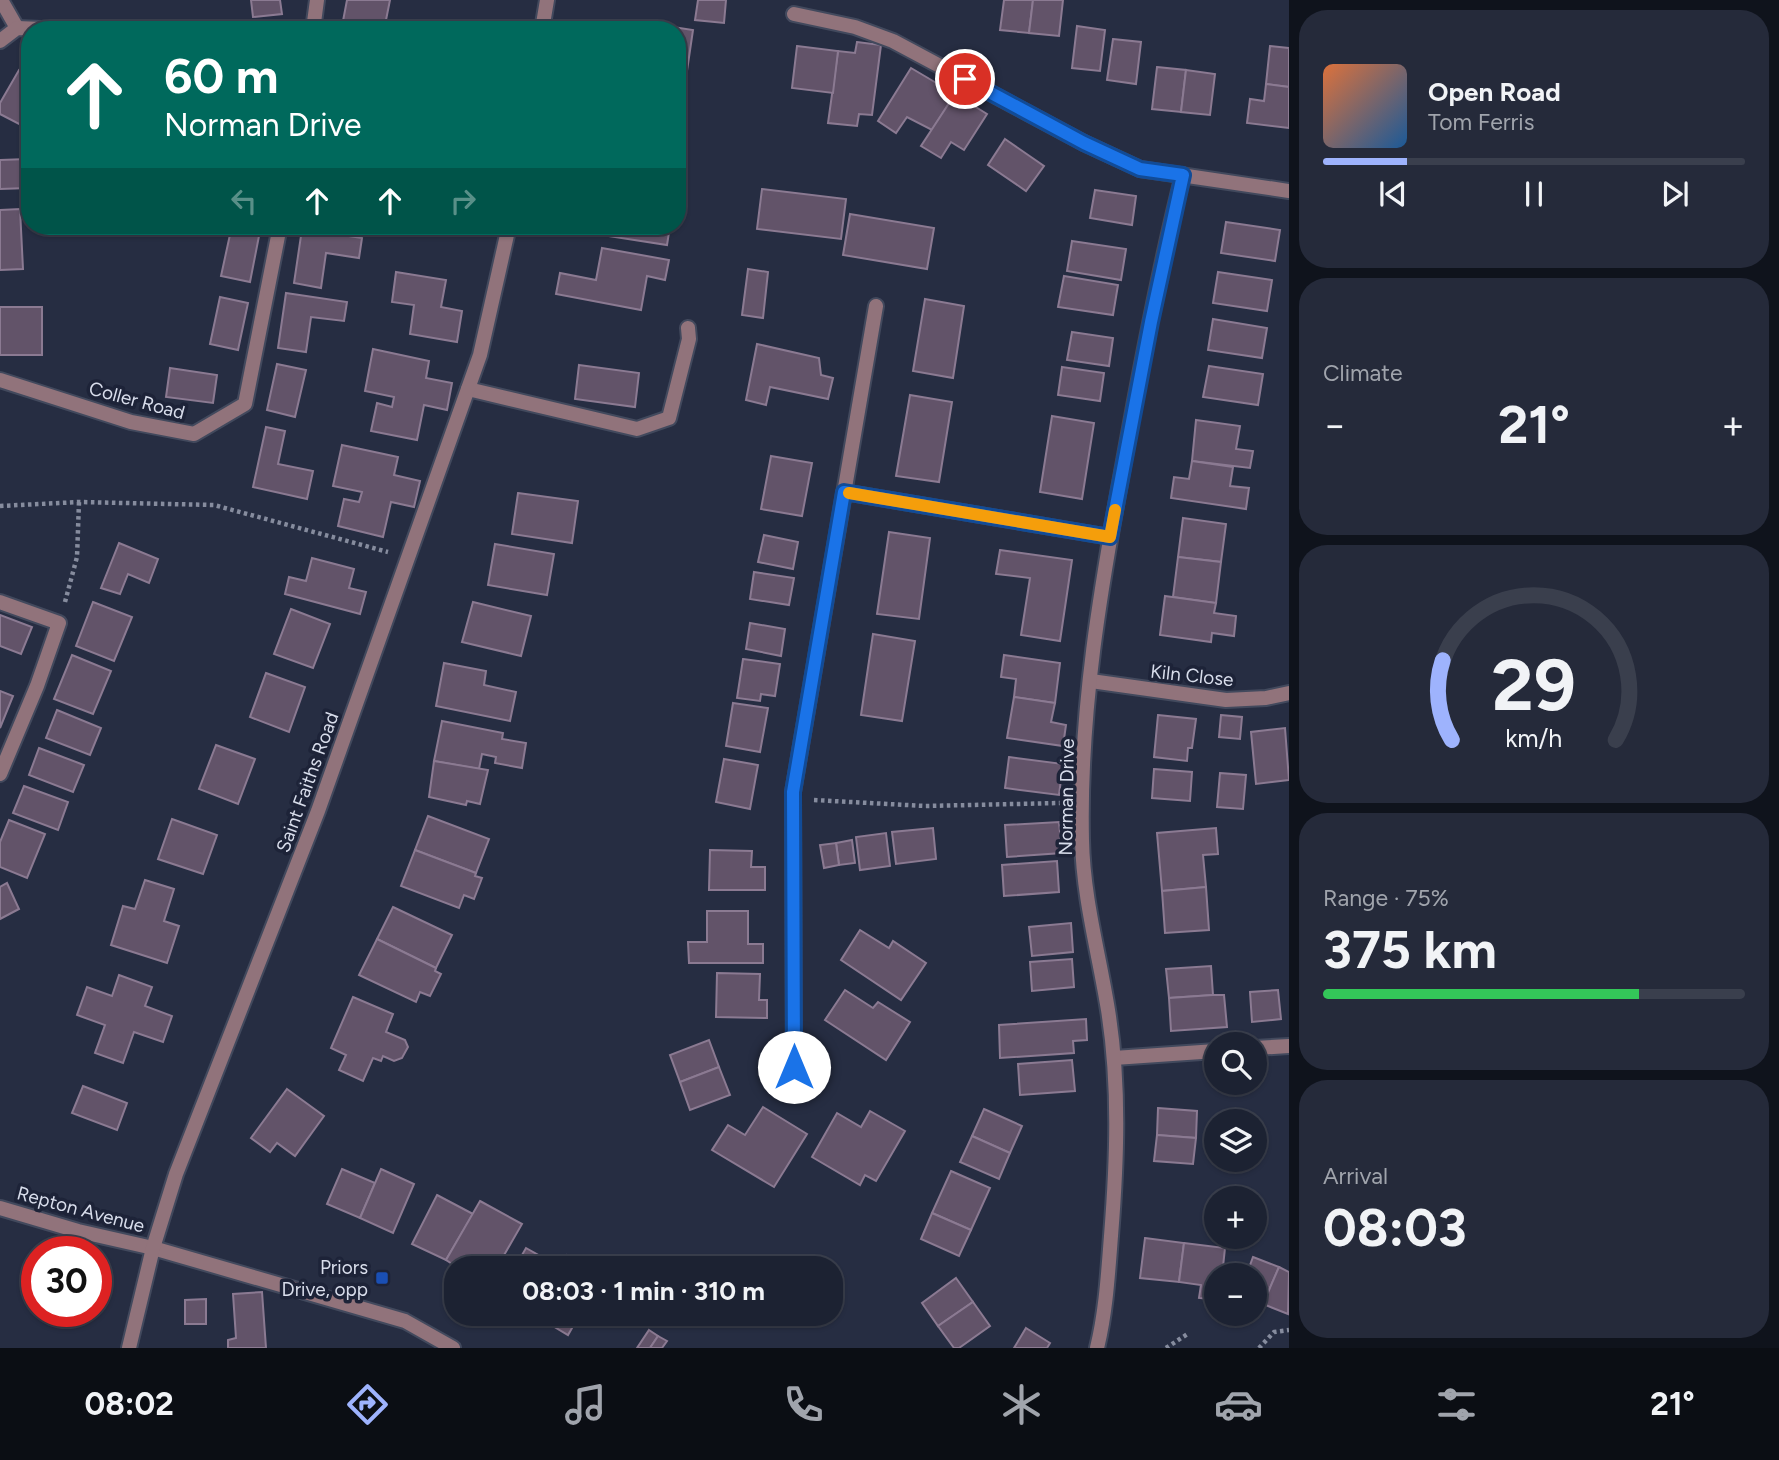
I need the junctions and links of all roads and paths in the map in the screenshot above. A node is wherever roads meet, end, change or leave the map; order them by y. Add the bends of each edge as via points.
1 (1, 0) edge
2 (317, 0) edge
3 (547, 0) edge
4 (794, 14) dead end
5 (314, 21) edge
6 (544, 21) edge
7 (17, 28) junction
8 (21, 28) edge
9 (0, 41) edge
10 (1183, 175) junction
11 (1289, 191) edge
12 (278, 235) edge
13 (507, 235) edge
14 (876, 306) dead end
15 (688, 328) dead end
16 (0, 380) edge
17 (468, 389) junction
18 (844, 492) junction
19 (79, 502) junction
20 (0, 506) edge
21 (1110, 537) junction
22 (409, 558) junction
23 (0, 602) edge
24 (59, 624) junction
25 (1091, 681) junction
26 (1289, 693) edge
27 (0, 774) edge
28 (809, 800) dead end
29 (1082, 802) junction
30 (1289, 1046) edge
31 (1267, 1047) edge
32 (1204, 1052) edge
33 (1114, 1058) junction
34 (794, 1067) dead end
35 (0, 1208) edge
36 (153, 1248) junction
37 (1289, 1330) edge
38 (1189, 1333) dead end
39 (129, 1348) edge
40 (453, 1348) edge
41 (1097, 1348) edge
42 (1166, 1348) edge
43 (1259, 1348) edge

1 - 7 street
2 - 5 street
3 - 6 street
4 - 10 street via 855,27 893,41 1140,169
7 - 8 street
7 - 9 street
10 - 11 street
10 - 21 street, Norman Drive
12 - 16 street, Coller Road via 245,404 194,435 131,422
13 - 17 street, Saint Faiths Road
14 - 18 street
15 - 17 street via 669,418 637,429
17 - 22 street, Saint Faiths Road
18 - 21 street
18 - 34 street via 793,792
19 - 20 path
19 - 22 path via 214,505
19 - 24 path via 77,557
21 - 25 street, Norman Drive
22 - 36 street, Saint Faiths Road via 318,811 176,1174
23 - 24 street
24 - 27 street
25 - 26 street, Kiln Close via 1226,700
25 - 29 street, Norman Drive
28 - 29 path via 925,806
29 - 33 street, Norman Drive via 1083,855
30 - 31 street
32 - 33 street
33 - 41 street, Norman Drive via 1115,1195 1105,1318
35 - 36 street, Repton Avenue
36 - 39 street, Saint Faiths Road
36 - 40 street, Repton Avenue via 405,1321
37 - 43 path via 1274,1332
38 - 42 path

